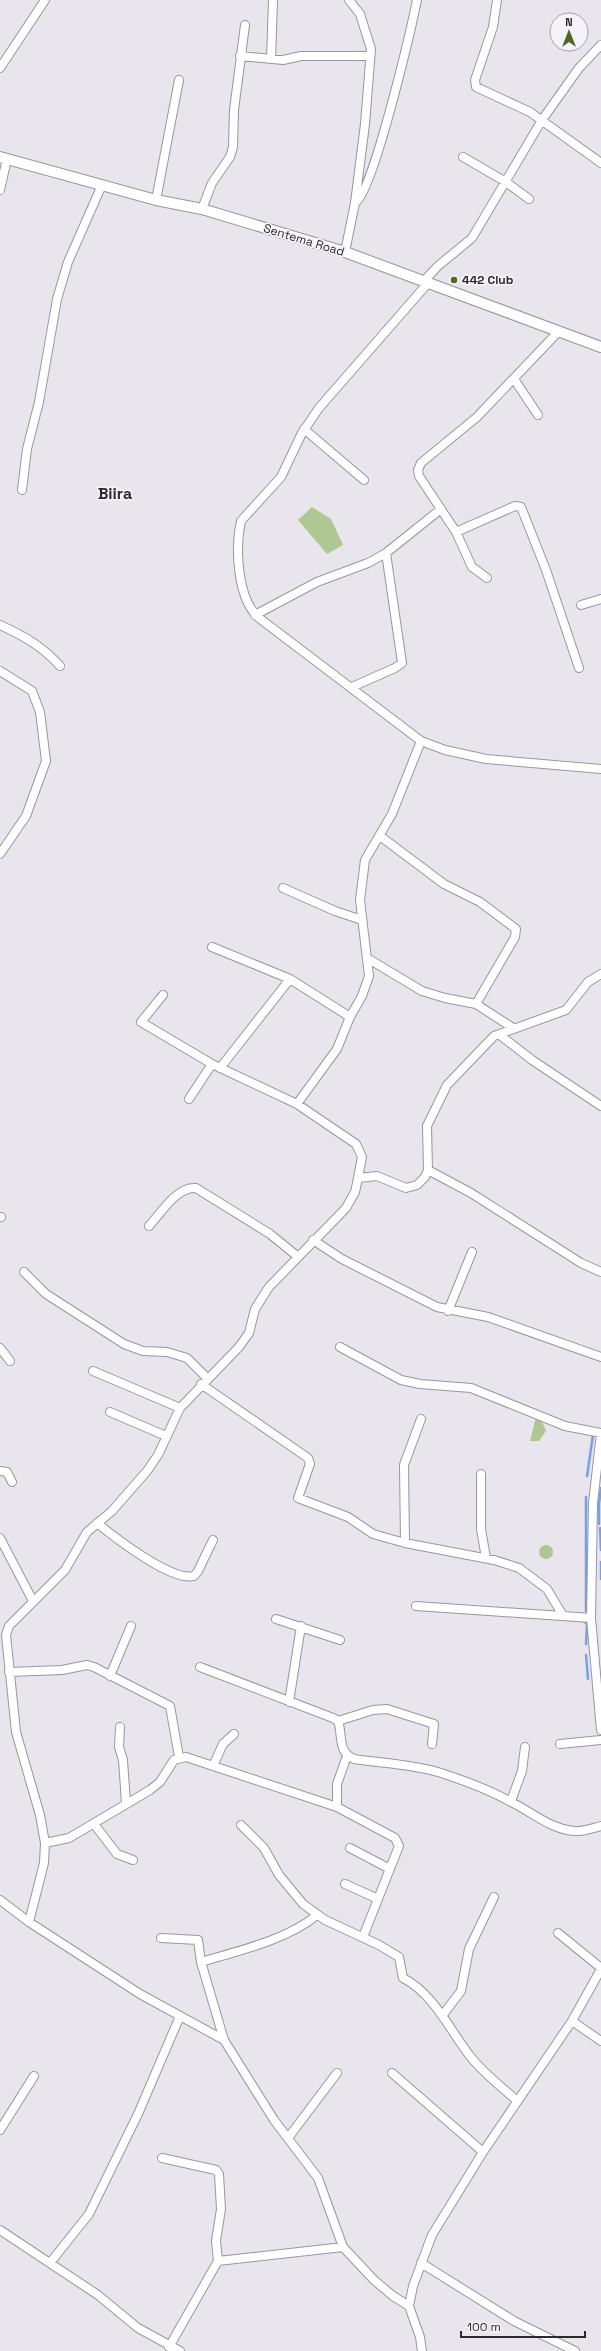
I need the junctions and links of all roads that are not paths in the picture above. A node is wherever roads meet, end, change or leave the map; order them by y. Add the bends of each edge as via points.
1 (45, 0) edge
2 (273, 0) edge
3 (349, 0) edge
4 (417, 0) edge
5 (498, 0) edge
6 (245, 25) dead end
7 (601, 45) edge
8 (240, 56) junction
9 (370, 56) junction
10 (271, 59) junction
11 (0, 68) edge
12 (179, 80) dead end
13 (542, 120) junction
14 (463, 157) dead end
15 (4, 158) edge
16 (601, 162) edge
17 (506, 182) junction
18 (102, 185) junction
19 (0, 190) edge
20 (529, 199) dead end
21 (156, 200) junction
22 (355, 203) junction
23 (202, 209) junction
24 (345, 252) junction
25 (426, 282) junction
26 (558, 332) junction
27 (601, 347) edge
28 (514, 379) junction
29 (538, 415) dead end
30 (304, 430) junction
31 (364, 480) dead end
32 (22, 490) dead end
33 (441, 509) junction
34 (456, 532) junction
35 (386, 553) junction
36 (487, 578) dead end
37 (601, 598) edge
38 (581, 605) dead end
39 (255, 615) junction
40 (0, 625) edge
41 (60, 666) dead end
42 (579, 668) dead end
43 (0, 672) edge
44 (352, 687) junction
45 (421, 741) junction
46 (601, 769) edge
47 (380, 836) junction
48 (0, 854) edge
49 (283, 888) dead end
50 (362, 920) junction
51 (212, 947) dead end
52 (367, 958) junction
53 (601, 974) edge
54 (290, 980) junction
55 (163, 995) dead end
56 (476, 1004) junction
57 (350, 1017) junction
58 (513, 1028) junction
59 (500, 1035) junction
60 (212, 1064) junction
61 (220, 1068) junction
62 (189, 1099) dead end
63 (298, 1104) junction
64 (601, 1106) edge
65 (428, 1170) junction
66 (358, 1178) junction
67 (149, 1226) dead end
68 (313, 1240) junction
69 (472, 1252) dead end
70 (297, 1256) junction
71 (24, 1272) dead end
72 (601, 1272) edge
73 (448, 1311) junction
74 (340, 1347) dead end
75 (0, 1348) edge
76 (601, 1357) edge
77 (10, 1361) dead end
78 (93, 1371) dead end
79 (204, 1381) junction
80 (180, 1408) junction
81 (110, 1412) dead end
82 (421, 1419) dead end
83 (601, 1433) edge
84 (166, 1436) junction
85 (599, 1456) edge
86 (0, 1471) edge
87 (481, 1474) dead end
88 (12, 1482) dead end
89 (97, 1523) junction
90 (0, 1538) edge
91 (213, 1540) dead end
92 (405, 1544) junction
93 (597, 1552) edge
94 (486, 1558) junction
95 (33, 1601) junction
96 (416, 1606) dead end
97 (562, 1614) junction
98 (591, 1618) junction
99 (276, 1619) dead end
100 (131, 1626) dead end
101 (300, 1626) junction
102 (3, 1635) edge
103 (340, 1640) dead end
104 (200, 1667) dead end
105 (9, 1672) junction
106 (598, 1672) edge
107 (110, 1676) junction
108 (289, 1702) junction
109 (338, 1721) junction
110 (120, 1726) dead end
111 (601, 1730) edge
112 (234, 1734) dead end
113 (601, 1740) edge
114 (432, 1744) dead end
115 (560, 1744) dead end
116 (526, 1747) dead end
117 (347, 1756) junction
118 (179, 1757) junction
119 (213, 1766) junction
120 (511, 1801) junction
121 (126, 1803) junction
122 (337, 1807) junction
123 (94, 1824) junction
124 (241, 1825) dead end
125 (601, 1826) edge
126 (44, 1843) junction
127 (350, 1848) dead end
128 (133, 1860) dead end
129 (390, 1869) junction
130 (345, 1884) dead end
131 (494, 1897) dead end
132 (378, 1899) junction
133 (0, 1900) edge
134 (317, 1915) junction
135 (29, 1922) junction
136 (558, 1933) dead end
137 (363, 1937) junction
138 (161, 1938) dead end
139 (201, 1962) junction
140 (601, 1969) edge
141 (180, 2016) junction
142 (442, 2016) junction
143 (572, 2021) junction
144 (224, 2040) junction
145 (601, 2040) edge
146 (336, 2073) dead end
147 (392, 2073) dead end
148 (34, 2076) dead end
149 (517, 2101) junction
150 (0, 2130) edge
151 (288, 2138) junction
152 (483, 2152) junction
153 (162, 2158) dead end
154 (0, 2230) edge
155 (343, 2247) junction
156 (218, 2261) junction
157 (421, 2262) junction
158 (50, 2264) junction
159 (409, 2306) junction
160 (169, 2347) junction
161 (180, 2351) edge
162 (422, 2351) edge
163 (575, 2351) edge

1 - 11 street
2 - 10 street
3 - 9 street via 360,14 367,32
4 - 22 street via 382,142 363,195
5 - 13 street via 493,27 474,83 479,88
6 - 8 street
7 - 13 street via 579,68
8 - 10 street
8 - 23 street via 233,147 230,157 212,183
9 - 10 street via 301,56 283,60
9 - 22 street via 369,90
12 - 21 street
13 - 16 street
13 - 17 street
14 - 17 street
15 - 18 main road, Sentema Road
15 - 19 street
17 - 20 street
17 - 25 street via 472,238 438,266
18 - 21 main road, Sentema Road
18 - 32 street via 68,262 57,299 39,402 27,449
21 - 23 main road, Sentema Road
22 - 24 street
23 - 24 main road, Sentema Road
24 - 25 main road, Sentema Road
25 - 26 main road, Sentema Road
25 - 30 street via 339,383
26 - 27 main road, Sentema Road
26 - 28 street
28 - 29 street
28 - 33 street via 477,417 420,465 420,476
30 - 31 street
30 - 39 street via 281,477 241,521 241,580 245,598
33 - 34 street
33 - 35 street
34 - 36 street via 472,567
34 - 42 street via 515,506 522,508
35 - 39 street via 368,563 312,585
35 - 44 street via 402,662 395,668
37 - 38 street
39 - 44 street via 319,665
40 - 41 street via 33,641
43 - 48 street via 32,691 40,712 46,761 26,816
44 - 45 street
45 - 46 street via 445,750 486,759
45 - 47 street via 400,795
47 - 50 street via 367,855 363,870 360,900
47 - 56 street via 444,884 480,902 516,929 515,937
49 - 50 street
50 - 52 street
51 - 54 street
52 - 56 street via 422,991
52 - 57 street via 367,986
53 - 58 street via 588,982 566,1010
54 - 57 street
54 - 61 street
55 - 60 street via 141,1022
56 - 58 street
57 - 63 street via 337,1049
58 - 59 street
59 - 64 street via 532,1060
59 - 65 street via 487,1042 440,1096 427,1126
60 - 61 street
60 - 62 street
61 - 63 street
63 - 66 street via 359,1147 362,1157
65 - 66 street via 423,1180 412,1188 377,1176
65 - 72 street via 471,1192 581,1263
66 - 68 street via 355,1192 346,1208
67 - 70 street via 184,1189 196,1188 270,1234
68 - 70 street
68 - 73 street via 342,1259 429,1304
69 - 73 street
70 - 79 street via 262,1298 255,1309 249,1333 239,1347
71 - 79 street via 46,1294 124,1344 143,1351 167,1352 188,1358
73 - 76 street via 488,1317
74 - 83 street via 401,1380 471,1388 565,1426
75 - 77 street
78 - 80 street
79 - 80 street
79 - 92 street via 308,1458 310,1464 298,1498 348,1517 373,1534
80 - 84 street
81 - 84 street
82 - 92 street via 404,1465
83 - 85 street
84 - 89 street via 158,1455 147,1471 112,1511
85 - 93 street via 593,1503
86 - 88 street via 7,1472
87 - 94 street via 480,1522
89 - 91 street via 151,1562 183,1577 194,1576 198,1572
89 - 95 street via 87,1532 65,1570
90 - 95 street
92 - 94 street
93 - 98 street
94 - 97 street via 526,1571 547,1589
95 - 102 street
96 - 97 street
97 - 98 street
98 - 106 street
99 - 101 street
100 - 107 street
101 - 103 street
101 - 108 street
102 - 105 street
104 - 108 street
105 - 107 street via 62,1670 87,1665
105 - 126 street via 16,1732 40,1815
106 - 111 street
107 - 118 street via 170,1706
108 - 109 street
109 - 114 street via 373,1710 398,1711 434,1724
109 - 117 street via 342,1749
110 - 121 street via 119,1747 123,1760
112 - 119 street via 223,1744
113 - 115 street
116 - 120 street via 522,1771
117 - 120 street via 424,1768
117 - 122 street via 337,1784
118 - 119 street
118 - 121 street via 174,1760 156,1786
119 - 122 street
120 - 125 street via 542,1820 566,1830 576,1832
121 - 123 street
122 - 129 street via 395,1838 399,1846
123 - 126 street via 69,1838
123 - 128 street via 117,1854
124 - 134 street via 264,1848 270,1862 289,1890
126 - 135 street via 44,1864
127 - 129 street
129 - 132 street
130 - 132 street
131 - 142 street via 469,1949 462,1991
132 - 137 street
133 - 135 street
134 - 137 street via 345,1931
134 - 139 street via 306,1924 255,1945
135 - 141 street via 140,1994
136 - 140 street
137 - 142 street via 399,1957 402,1978 415,1984 427,1995
138 - 139 street via 198,1940
139 - 144 street
140 - 143 street
141 - 144 street
141 - 158 street via 138,2114 89,2214
142 - 149 street via 472,2058
143 - 145 street
143 - 149 street
144 - 151 street
146 - 151 street
147 - 152 street
148 - 150 street
149 - 152 street
151 - 155 street via 318,2178
152 - 157 street via 432,2235
153 - 156 street via 216,2170 219,2174 221,2209 216,2241
154 - 158 street
155 - 156 street
155 - 159 street via 374,2280
156 - 160 street
157 - 159 street
157 - 163 street via 514,2322
158 - 160 street via 98,2295 138,2328
159 - 162 street
160 - 161 street

